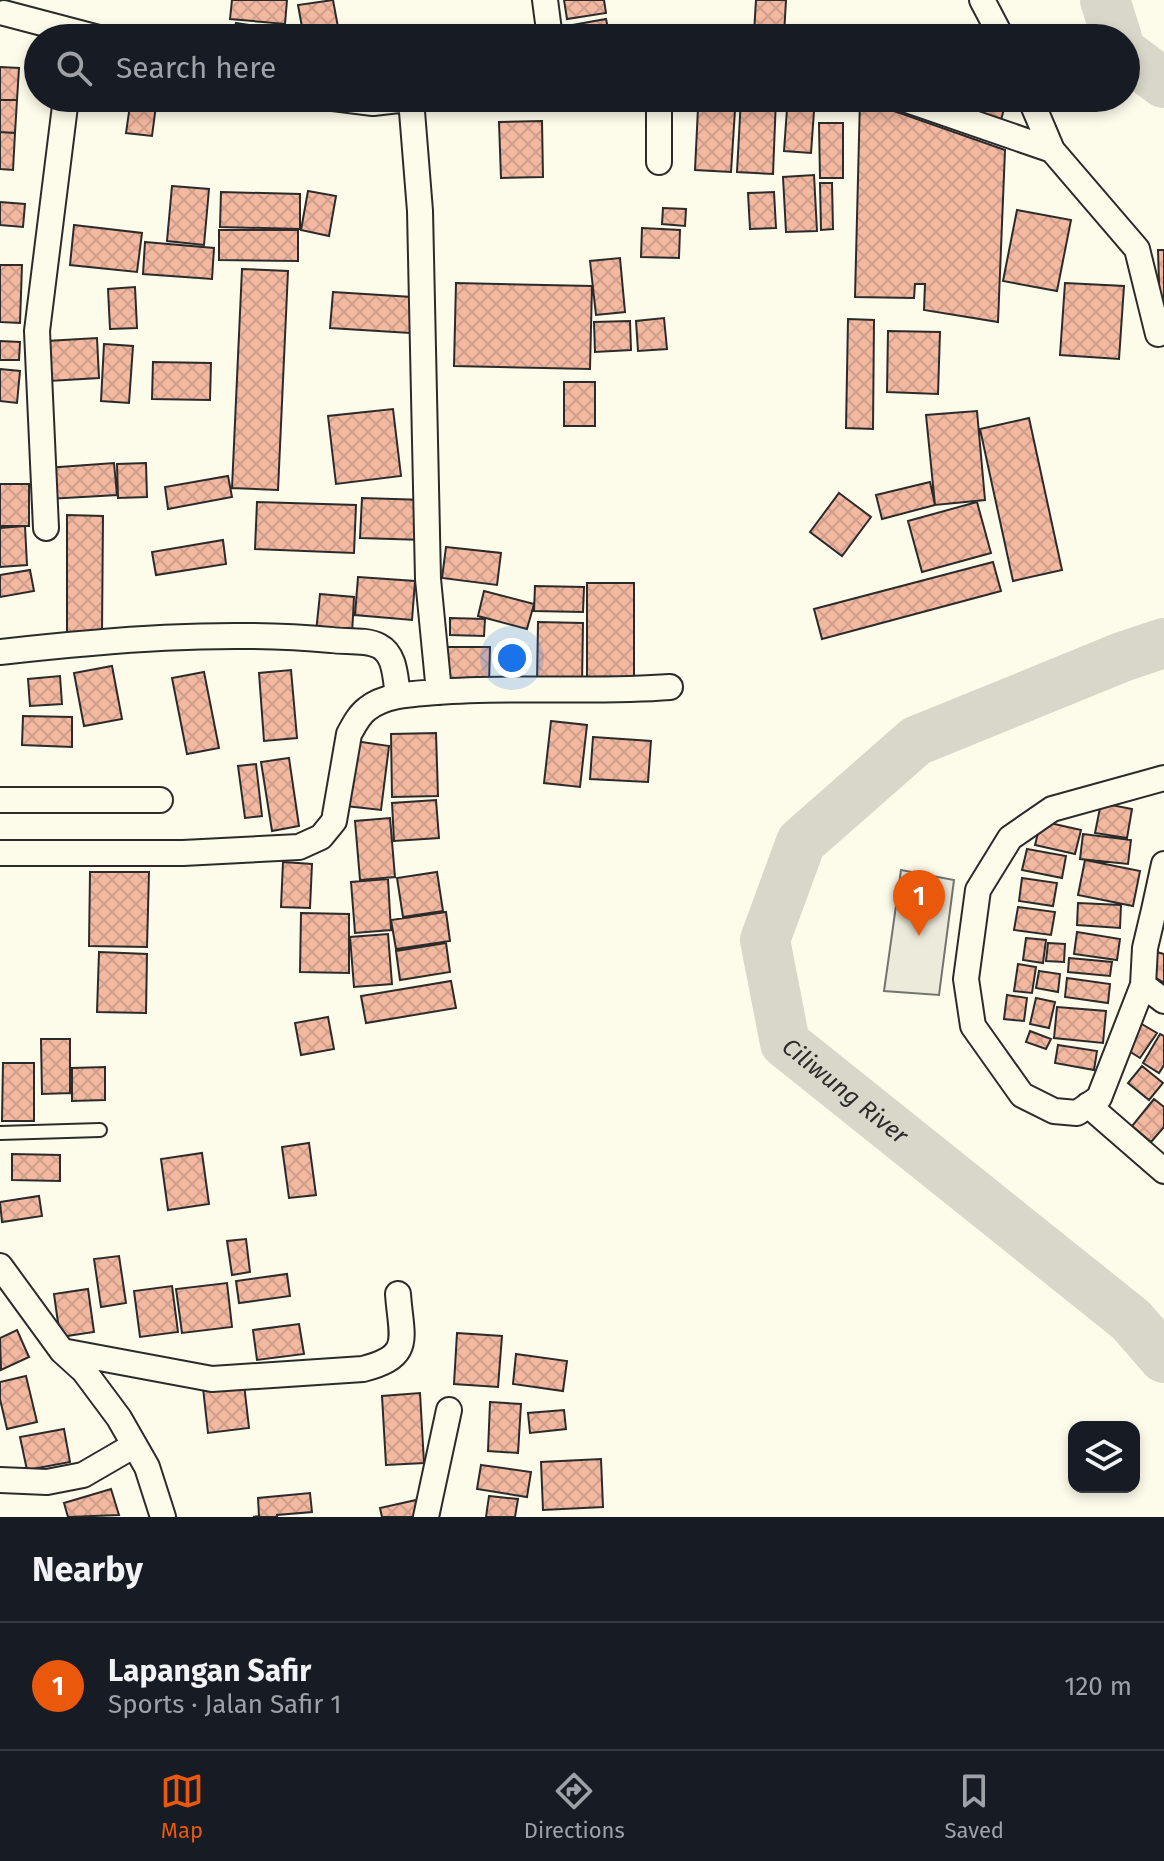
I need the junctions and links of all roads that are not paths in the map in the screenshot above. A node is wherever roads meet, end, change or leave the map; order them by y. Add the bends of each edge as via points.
1 (545, 0) edge
2 (982, 0) edge
3 (4, 8) edge
4 (47, 24) edge
5 (548, 24) edge
6 (995, 24) edge
7 (64, 112) edge
8 (415, 112) edge
9 (659, 112) edge
10 (942, 112) edge
11 (1036, 112) edge
12 (1052, 150) junction
13 (659, 162) dead end
14 (1158, 334) dead end
15 (46, 528) dead end
16 (0, 652) edge
17 (670, 687) dead end
18 (439, 692) junction
19 (398, 695) junction
20 (1164, 778) edge
21 (0, 800) edge
22 (160, 800) dead end
23 (0, 853) edge
24 (1164, 864) edge
25 (1159, 909) edge
26 (1143, 985) junction
27 (1164, 1001) edge
28 (1088, 1105) junction
29 (100, 1130) dead end
30 (0, 1133) edge
31 (1164, 1171) edge
32 (0, 1266) edge
33 (398, 1294) dead end
34 (62, 1351) junction
35 (449, 1410) dead end
36 (133, 1446) junction
37 (0, 1480) edge
38 (163, 1517) edge
39 (426, 1517) edge

1 - 5 street
2 - 6 street
3 - 4 street
7 - 15 street via 37,331
8 - 18 street via 428,579
9 - 13 street
10 - 12 street
11 - 12 street
12 - 14 street via 1137,249
16 - 19 street via 180,636 365,643 390,655
17 - 18 street
18 - 19 street
19 - 23 street via 367,708 355,722 334,821 321,837 299,847
20 - 28 street via 1052,809 1010,838 978,890 966,979 973,1026 1022,1095 1054,1111 1077,1113
21 - 22 street
24 - 25 street
25 - 26 street via 1145,948
26 - 27 street
26 - 28 street via 1099,1098
28 - 31 street
29 - 30 lane
32 - 34 street
33 - 34 street via 402,1342 395,1357 363,1369 212,1379
34 - 36 street via 103,1396
35 - 39 street
36 - 37 street via 83,1475 47,1482
36 - 38 street via 147,1467

